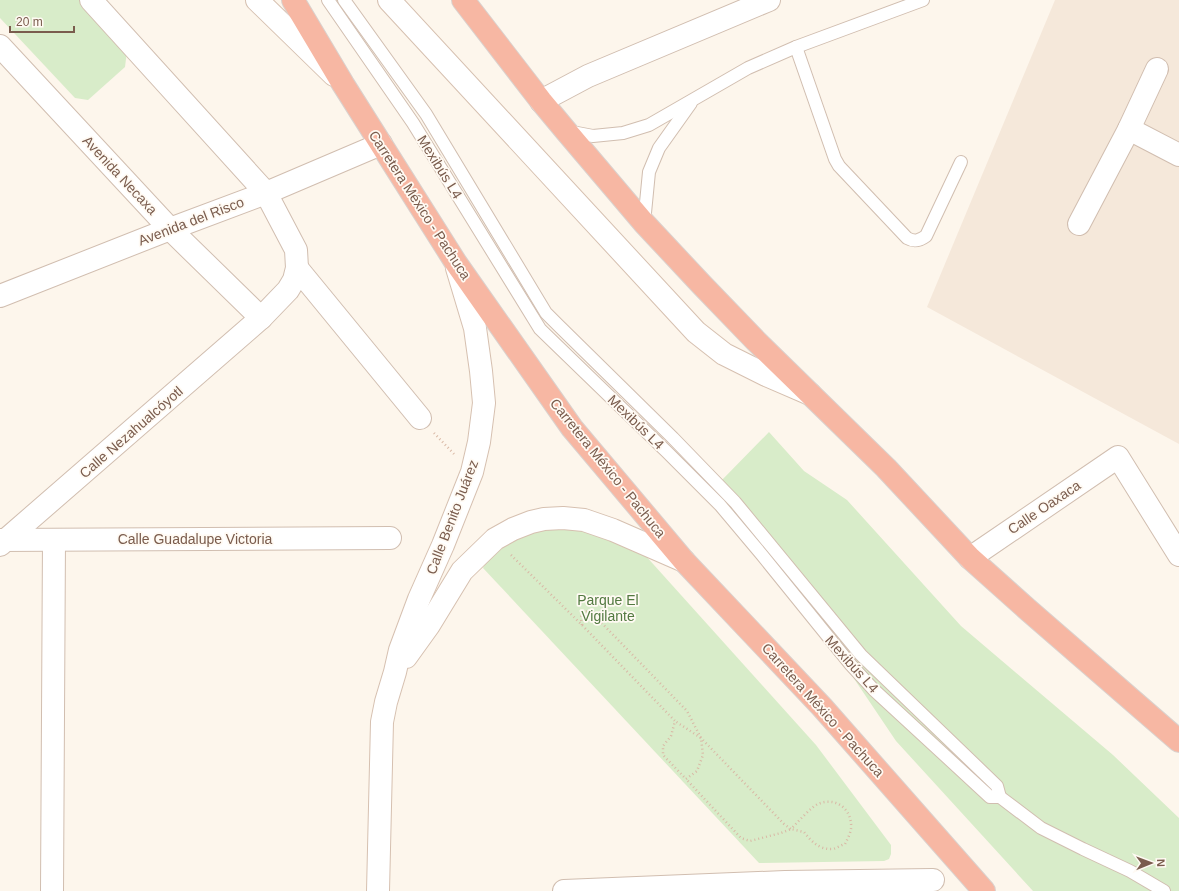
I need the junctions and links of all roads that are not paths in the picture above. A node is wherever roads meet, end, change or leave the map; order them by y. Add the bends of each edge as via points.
1 (91, 0) edge
2 (258, 0) edge
3 (293, 0) edge
4 (328, 0) edge
5 (344, 0) edge
6 (389, 0) edge
7 (463, 0) edge
8 (769, 0) edge
9 (923, 0) edge
10 (0, 46) edge
11 (796, 47) junction
12 (1157, 69) dead end
13 (343, 84) junction
14 (693, 100) junction
15 (541, 101) junction
16 (1129, 129) junction
17 (566, 131) junction
18 (381, 144) junction
19 (1179, 155) edge
20 (961, 162) dead end
21 (266, 193) junction
22 (644, 223) junction
23 (1079, 224) dead end
24 (170, 229) junction
25 (456, 263) junction
26 (297, 268) junction
27 (0, 296) edge
28 (261, 318) junction
29 (812, 394) junction
30 (420, 418) road end
31 (390, 538) dead end
32 (54, 540) junction
33 (2, 542) edge
34 (1179, 555) edge
35 (970, 558) junction
36 (684, 561) junction
37 (395, 672) junction
38 (1179, 741) edge
39 (1000, 797) junction
40 (955, 858) junction
41 (933, 885) edge
42 (789, 886) edge
43 (52, 891) edge
44 (378, 891) edge
45 (564, 891) edge
46 (984, 891) edge
47 (1164, 891) edge

1 - 21 street
2 - 13 street
3 - 13 highway, Carretera México - Pachuca
4 - 39 lane, Mexibús L4 via 413,123 540,329 720,505 874,690 990,797
5 - 39 lane, Mexibús L4 via 426,114 546,313 735,502 861,655 997,786
6 - 29 street via 696,332 724,354
7 - 15 highway
8 - 15 street via 588,76
9 - 11 lane
10 - 24 street, Avenida Necaxa
11 - 14 lane via 748,68
11 - 20 lane via 839,166 907,238 915,241 926,236
12 - 16 street
13 - 18 highway, Carretera México - Pachuca
14 - 17 lane via 649,125 623,133 593,136
14 - 22 lane via 659,148 649,172
15 - 17 highway
16 - 19 street
16 - 23 street
17 - 22 highway
18 - 21 street, Avenida del Risco
18 - 25 highway, Carretera México - Pachuca
21 - 24 street, Avenida del Risco
21 - 26 street via 296,250
22 - 29 highway via 756,341
24 - 27 street, Avenida del Risco
24 - 28 street, Avenida Necaxa
25 - 36 highway, Carretera México - Pachuca via 572,428
25 - 37 street, Calle Benito Juárez via 475,328 481,371 484,403 480,442 472,472 400,650
26 - 28 street, Calle Nezahualcóyotl via 288,290
26 - 30 street
28 - 33 street, Calle Nezahualcóyotl
29 - 35 highway
31 - 32 street, Calle Guadalupe Victoria
32 - 33 street, Calle Guadalupe Victoria
32 - 43 street
34 - 35 street, Calle Oaxaca via 1118,457
35 - 38 highway
36 - 37 street, Calle Benito Juárez via 584,520 563,518 531,522 495,539 462,571
36 - 40 highway, Carretera México - Pachuca via 822,707
37 - 44 street, Calle Benito Juárez via 382,722
39 - 47 lane, Mexibús L4 via 1041,828 1130,871
40 - 41 street
40 - 46 highway, Carretera México - Pachuca
41 - 42 street
42 - 45 street

